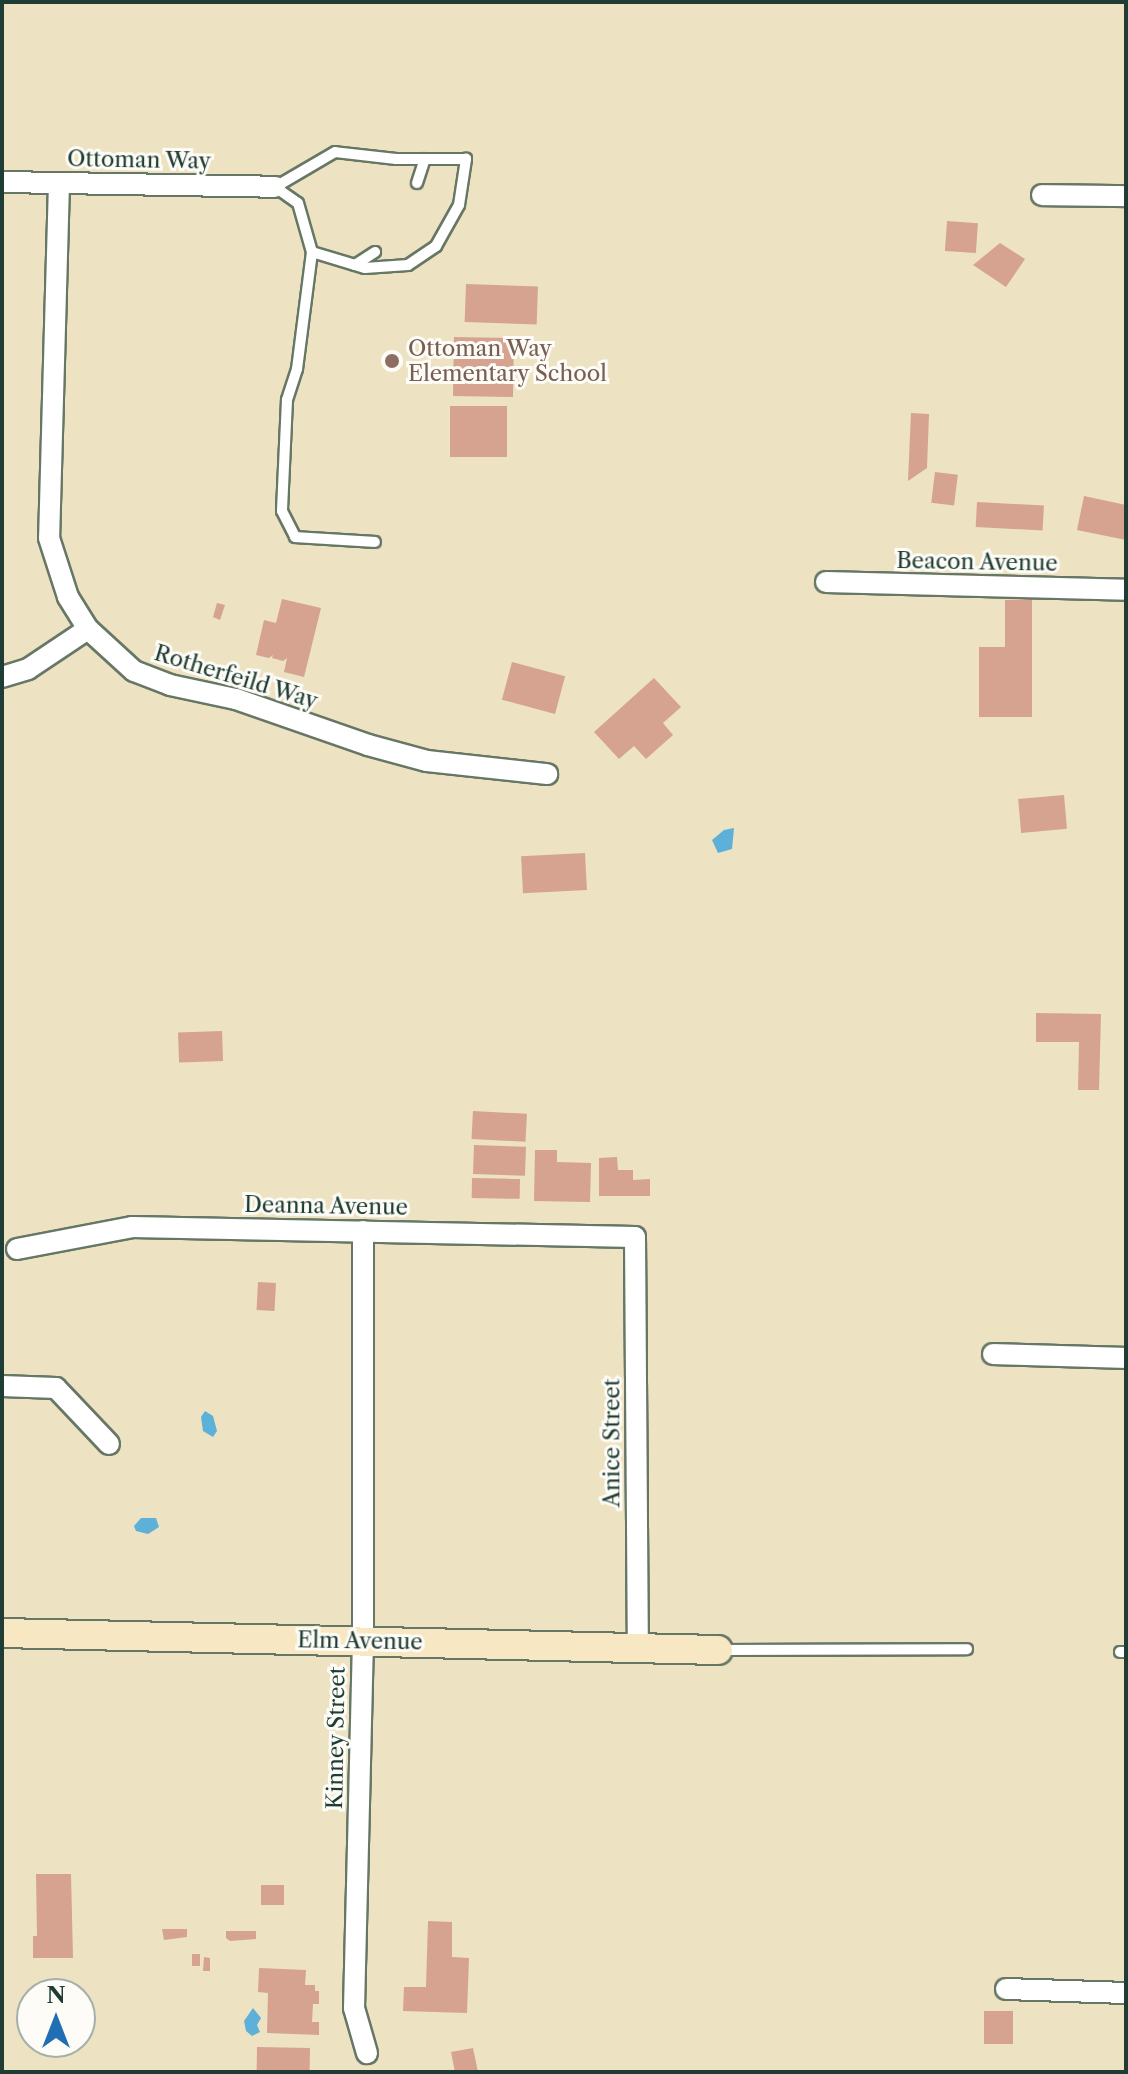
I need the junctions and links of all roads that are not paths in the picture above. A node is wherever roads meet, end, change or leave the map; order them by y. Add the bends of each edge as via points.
1 (425, 159) junction
2 (2, 182) edge
3 (59, 183) junction
4 (417, 183) dead end
5 (275, 187) junction
6 (1042, 195) dead end
7 (1126, 196) edge
8 (312, 252) junction
9 (375, 252) dead end
10 (355, 265) junction
11 (375, 542) dead end
12 (826, 582) dead end
13 (1126, 590) edge
14 (88, 629) junction
15 (2, 677) edge
16 (547, 774) dead end
17 (363, 1231) junction
18 (635, 1237) joint
19 (17, 1249) dead end
20 (993, 1354) dead end
21 (1126, 1358) edge
22 (2, 1386) edge
23 (109, 1444) dead end
24 (2, 1633) edge
25 (363, 1640) junction
26 (638, 1649) junction
27 (967, 1649) dead end
28 (718, 1650) joint
29 (1006, 1989) dead end
30 (1126, 1993) edge
31 (367, 2053) dead end

1 - 4 lane
1 - 5 lane via 335,152
1 - 10 lane via 466,159 459,205 436,246 408,265
2 - 3 street, Ottoman Way
3 - 5 street, Ottoman Way
3 - 14 street, Rotherfeild Way via 49,538 68,597
5 - 8 lane via 298,203
6 - 7 street
8 - 10 lane
8 - 11 lane via 297,369 287,400 282,511 295,537
9 - 10 lane
12 - 13 street, Beacon Avenue
14 - 15 street via 28,669
14 - 16 street, Rotherfeild Way via 134,671 170,685 236,699 427,761
17 - 18 street, Deanna Avenue
17 - 19 street, Deanna Avenue via 132,1227
17 - 25 street, Kinney Street
18 - 26 street, Anice Street
20 - 21 street
22 - 23 street via 56,1388
24 - 25 street, Elm Avenue
25 - 26 street, Elm Avenue
25 - 31 street, Kinney Street via 354,2008
26 - 28 street, Elm Avenue
27 - 28 lane
29 - 30 street

